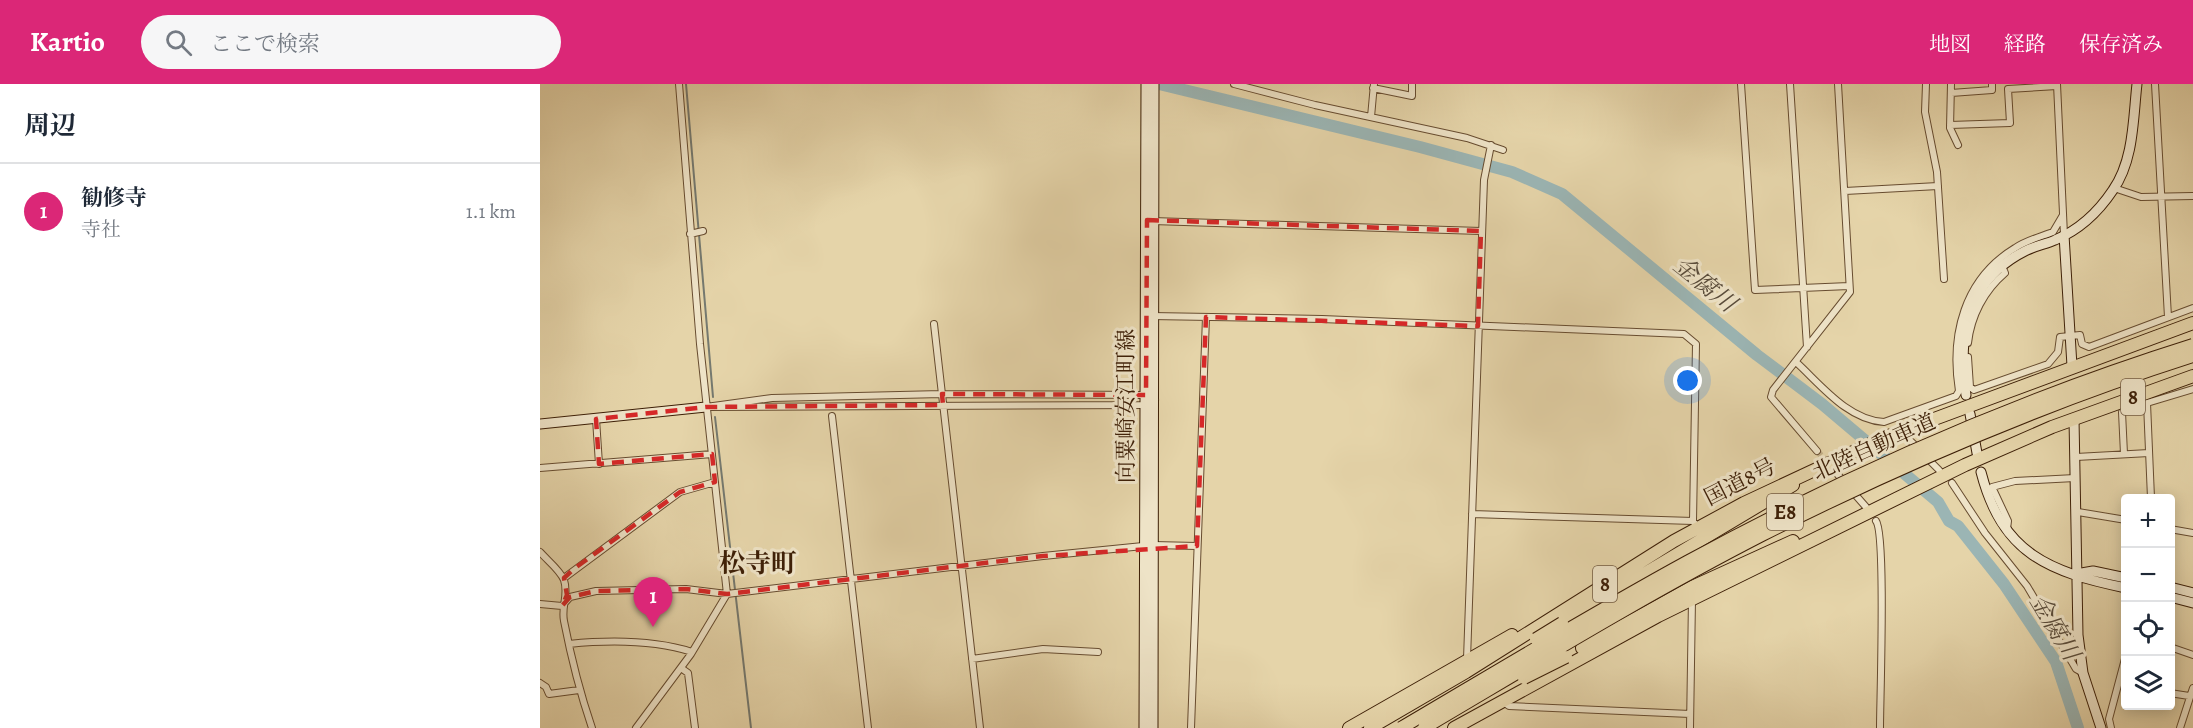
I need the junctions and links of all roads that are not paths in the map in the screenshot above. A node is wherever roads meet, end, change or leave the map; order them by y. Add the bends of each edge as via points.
1 (679, 84) edge
2 (1146, 84) edge
3 (1154, 84) edge
4 (1233, 84) edge
5 (1412, 84) edge
6 (1741, 84) edge
7 (1790, 84) edge
8 (1838, 84) edge
9 (1926, 84) edge
10 (1951, 84) edge
11 (2137, 84) edge
12 (2155, 84) edge
13 (2057, 85) edge
14 (1373, 86) edge
15 (1992, 87) edge
16 (2008, 89) junction
17 (1951, 93) junction
18 (1150, 105) junction
19 (1371, 117) junction
20 (1950, 125) junction
21 (1958, 145) dead end
22 (1492, 147) junction
23 (1503, 150) dead end
24 (1938, 186) junction
25 (2114, 188) junction
26 (1845, 191) junction
27 (2193, 196) edge
28 (2162, 198) junction
29 (2063, 215) junction
30 (1151, 220) junction
31 (703, 231) dead end
32 (1481, 231) junction
33 (691, 233) junction
34 (2064, 236) junction
35 (2005, 261) junction
36 (1944, 279) dead end
37 (1849, 286) junction
38 (1802, 288) junction
39 (2193, 308) edge
40 (1151, 316) junction
41 (1206, 317) junction
42 (2168, 317) junction
43 (2193, 323) edge
44 (934, 324) dead end
45 (1478, 326) junction
46 (2193, 328) edge
47 (2070, 336) junction
48 (2134, 344) junction
49 (2193, 345) edge
50 (1807, 347) junction
51 (2193, 356) edge
52 (1795, 363) junction
53 (2072, 366) junction
54 (2193, 376) edge
55 (2193, 389) edge
56 (942, 394) junction
57 (1966, 395) dead end
58 (1149, 400) junction
59 (2147, 403) junction
60 (943, 405) junction
61 (706, 407) junction
62 (1970, 414) dead end
63 (832, 416) dead end
64 (596, 419) junction
65 (2074, 419) junction
66 (540, 424) edge
67 (1904, 435) dead end
68 (1817, 451) tunnel mouth
69 (1977, 453) dead end
70 (2149, 453) junction
71 (712, 454) junction
72 (2124, 454) junction
73 (2076, 457) junction
74 (599, 464) junction
75 (540, 468) edge
76 (1816, 468) junction
77 (1832, 468) tunnel mouth
78 (1981, 472) dead end
79 (1936, 475) junction
80 (2075, 478) junction
81 (715, 482) junction
82 (1952, 483) dead end
83 (2151, 494) edge
84 (1888, 503) junction
85 (1866, 507) dead end
86 (2078, 512) junction
87 (1472, 514) junction
88 (2121, 519) edge
89 (1876, 521) dead end
90 (1695, 525) junction
91 (2175, 530) edge
92 (2007, 533) junction
93 (2193, 533) edge
94 (1197, 546) junction
95 (1149, 547) junction
96 (540, 552) edge
97 (962, 566) junction
98 (2076, 574) junction
99 (2121, 577) edge
100 (564, 578) junction
101 (852, 579) junction
102 (2121, 587) edge
103 (2175, 588) edge
104 (732, 593) junction
105 (2193, 593) edge
106 (1692, 598) junction
107 (2175, 598) edge
108 (2193, 603) edge
109 (540, 604) edge
110 (562, 606) junction
111 (569, 644) junction
112 (2175, 649) edge
113 (692, 652) junction
114 (1098, 652) dead end
115 (2193, 655) edge
116 (2126, 656) edge
117 (972, 658) junction
118 (1467, 666) junction
119 (681, 668) junction
120 (2083, 674) junction
121 (540, 683) edge
122 (2118, 684) junction
123 (2121, 684) edge
124 (2193, 688) edge
125 (579, 690) junction
126 (2175, 694) edge
127 (2189, 696) junction
128 (1503, 701) junction
129 (1690, 714) junction
130 (1468, 724) edge
131 (1403, 727) edge
132 (592, 728) edge
133 (636, 728) edge
134 (695, 728) edge
135 (868, 728) edge
136 (980, 728) edge
137 (1144, 728) edge
138 (1153, 728) edge
139 (1191, 728) edge
140 (1349, 728) edge
141 (1370, 728) edge
142 (1424, 728) edge
143 (1430, 728) edge
144 (1454, 728) edge
145 (1690, 728) edge
146 (1880, 728) edge
147 (2101, 728) edge
148 (2111, 728) edge
149 (2180, 728) edge

1 - 33 street
2 - 18 street, 向粟崎安江町線
3 - 18 street, 向粟崎安江町線
4 - 19 street
5 - 14 street via 1412,96
6 - 38 street via 1755,290
7 - 38 street
8 - 26 street
9 - 24 street via 1925,112
10 - 17 street
11 - 25 street via 2128,155
12 - 28 street
13 - 16 street
13 - 29 street
14 - 19 street
15 - 16 street
15 - 17 street
16 - 20 street via 2010,123
17 - 20 street
18 - 30 street, 向粟崎安江町線
19 - 22 street
20 - 21 street
22 - 23 street
22 - 32 street via 1484,180
24 - 26 street
24 - 36 street
25 - 28 street via 2141,197
25 - 34 street via 2085,221
26 - 37 street
27 - 28 street
28 - 42 street
29 - 34 street
29 - 35 street via 2054,232 2028,241
30 - 32 street
30 - 40 street, 向粟崎安江町線
31 - 33 street
32 - 45 street
33 - 61 street
34 - 35 street
34 - 47 street
35 - 47 street via 2005,273 1985,296 1973,321 1968,350 1970,387 1974,390 2048,364 2058,352 2060,337
35 - 52 street via 1980,279 1963,311 1956,342 1956,396 1893,422 1877,422 1846,408
35 - 57 street via 1981,291 1967,320 1962,354
37 - 38 street
37 - 50 street via 1850,292
38 - 50 street
39 - 42 street
40 - 41 street
40 - 58 street, 向粟崎安江町線
41 - 45 street
41 - 94 street
42 - 47 street via 2089,347 2082,344 2080,335
43 - 48 highway, 国道8号 / 8
44 - 56 street
45 - 87 street
45 - 90 street via 1684,334 1696,344
46 - 48 highway
47 - 53 street
48 - 53 highway, 国道8号 / 8
49 - 131 highway, 北陸自動車道 / E8, bridge via 2004,413 1823,493 1658,578
50 - 52 street
51 - 142 highway, 北陸自動車道 / E8, bridge via 2009,423 1827,504 1634,605
52 - 68 street via 1771,397
53 - 76 highway, 国道8号 / 8 via 1883,438
54 - 65 highway, 8
55 - 59 street
56 - 58 street
56 - 60 street
56 - 61 street via 772,398
58 - 60 street
58 - 95 street, 向粟崎安江町線
59 - 70 street
59 - 72 street via 2122,412
60 - 61 street
60 - 97 street
61 - 64 street
61 - 71 street
62 - 69 street
63 - 101 street
64 - 66 street
64 - 74 street
65 - 73 street
65 - 79 highway, 8
67 - 79 street
70 - 72 street
70 - 83 street
71 - 74 street
71 - 81 street
72 - 73 street
73 - 80 street
74 - 75 street
76 - 90 highway, 国道8号 / 8
76 - 131 highway, bridge via 1783,493 1648,570
77 - 85 street
78 - 92 street via 1991,506
79 - 84 highway, 8
80 - 86 street
80 - 92 street via 2015,481 1992,487 2008,521
81 - 100 street via 680,492
81 - 104 street
82 - 120 street via 2027,586 2076,669
84 - 106 highway, 8
84 - 143 highway, bridge via 1777,547 1674,596
86 - 88 street
86 - 98 street
87 - 90 street
87 - 118 street
89 - 146 street via 1880,526 1881,562
90 - 118 highway, 国道8号 / 8
91 - 93 street
92 - 98 street via 2033,556
94 - 95 street
94 - 139 street
95 - 97 street
95 - 137 street, 向粟崎安江町線
95 - 138 street, 向粟崎安江町線
96 - 100 street
97 - 101 street
97 - 117 street
98 - 99 street via 2092,571
98 - 102 street
98 - 120 street
100 - 110 street via 567,595
101 - 104 street
101 - 135 street
103 - 105 street
104 - 110 street via 686,589 596,591 570,597
104 - 113 street
106 - 128 highway, 8
106 - 129 street
107 - 108 street
109 - 110 street
110 - 111 street
111 - 113 street via 668,644
111 - 125 street
112 - 115 street
113 - 119 street
114 - 117 street via 1043,649
116 - 122 street
117 - 136 street
118 - 130 street
118 - 140 highway
118 - 141 highway, 国道8号 / 8
119 - 133 street
119 - 134 street via 688,673
120 - 147 street
121 - 125 street via 549,694
122 - 123 street
122 - 148 street via 2109,719
124 - 127 street
125 - 132 street
126 - 127 street
127 - 149 street
128 - 129 street via 1509,706
128 - 130 highway
129 - 145 street
130 - 144 highway

